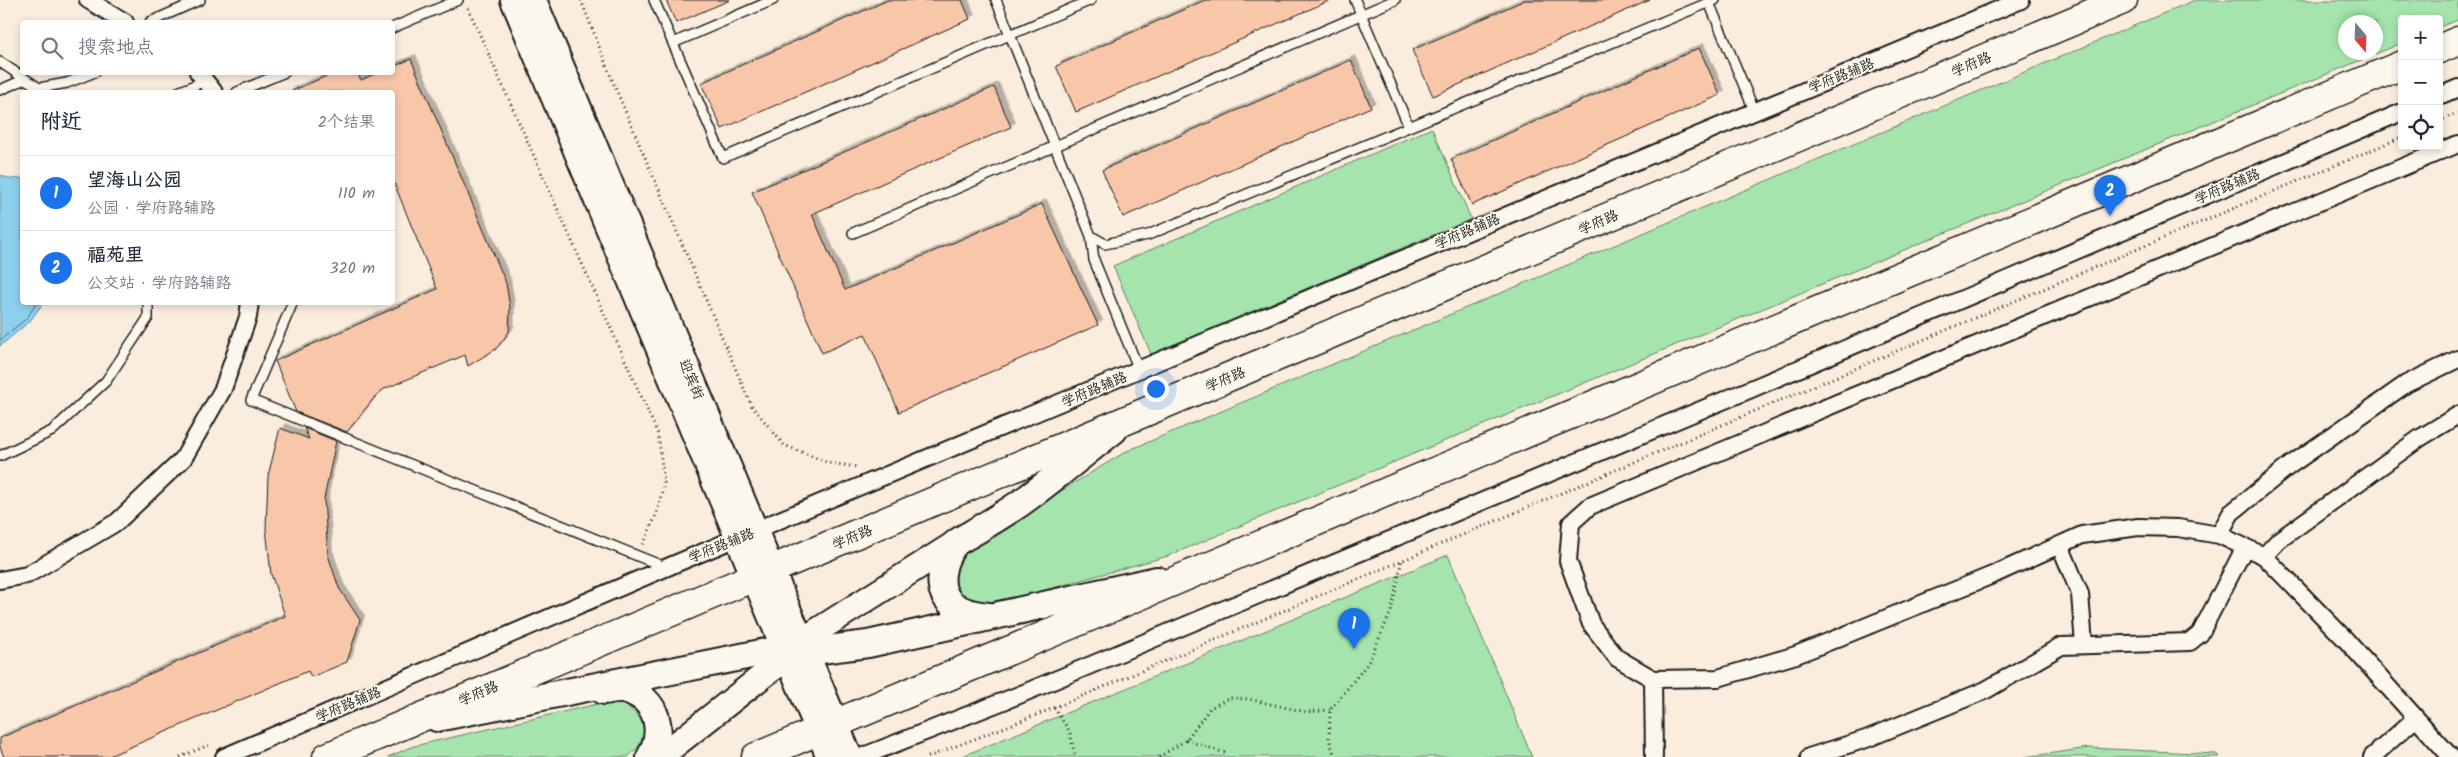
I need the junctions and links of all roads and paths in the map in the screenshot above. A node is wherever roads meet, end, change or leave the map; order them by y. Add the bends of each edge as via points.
1 (88, 0) edge
2 (458, 0) edge
3 (465, 0) edge
4 (513, 0) edge
5 (534, 0) edge
6 (581, 0) edge
7 (654, 0) edge
8 (773, 0) edge
9 (996, 0) edge
10 (1091, 0) edge
11 (1355, 0) edge
12 (1395, 0) edge
13 (2021, 0) edge
14 (2122, 0) edge
15 (195, 1) edge
16 (1711, 1) edge
17 (1361, 14) junction
18 (122, 20) edge
19 (154, 20) edge
20 (395, 27) edge
21 (1010, 35) junction
22 (2458, 42) edge
23 (673, 43) junction
24 (2443, 48) edge
25 (0, 62) edge
26 (2398, 67) edge
27 (20, 75) edge
28 (20, 75) edge
29 (87, 75) edge
30 (278, 75) edge
31 (25, 78) junction
32 (206, 82) edge
33 (2458, 88) edge
34 (0, 90) edge
35 (184, 90) edge
36 (243, 90) edge
37 (2443, 94) edge
38 (1754, 110) junction
39 (2458, 112) edge
40 (2398, 114) edge
41 (2443, 119) edge
42 (1409, 127) junction
43 (2398, 139) edge
44 (2458, 144) edge
45 (1055, 145) junction
46 (853, 233) dead end
47 (1091, 236) junction
48 (148, 305) edge
49 (250, 305) edge
50 (293, 305) edge
51 (2458, 359) edge
52 (1139, 370) junction
53 (2458, 415) edge
54 (1124, 422) junction
55 (0, 456) edge
56 (866, 468) dead end
57 (657, 513) dead end
58 (747, 535) junction
59 (2219, 535) junction
60 (954, 544) junction
61 (2060, 545) junction
62 (2245, 548) junction
63 (2264, 556) junction
64 (1402, 559) junction
65 (666, 568) junction
66 (1203, 570) junction
67 (763, 573) junction
68 (0, 580) edge
69 (997, 617) junction
70 (2084, 645) junction
71 (794, 650) junction
72 (1653, 679) junction
73 (566, 692) junction
74 (1054, 708) junction
75 (1330, 710) junction
76 (2416, 718) junction
77 (402, 726) junction
78 (827, 727) junction
79 (1186, 740) junction
80 (1228, 754) dead end
81 (224, 757) edge
82 (327, 757) edge
83 (650, 757) edge
84 (660, 757) edge
85 (756, 757) edge
86 (829, 757) edge
87 (850, 757) edge
88 (861, 757) edge
89 (928, 757) edge
90 (1075, 757) edge
91 (1159, 757) edge
92 (1334, 757) edge
93 (1654, 757) edge
94 (1809, 757) edge
95 (2372, 757) edge
96 (2451, 757) edge

1 - 18 street
2 - 20 lane
3 - 57 path via 658,434 664,483
4 - 58 main road, 迎宾街
5 - 58 main road, 迎宾街
6 - 56 path via 751,405 784,445 829,463
7 - 23 lane
8 - 23 lane
9 - 21 lane
10 - 21 lane
11 - 17 lane
12 - 17 lane
13 - 38 street, 学府路辅路
14 - 54 highway, 学府路
15 - 19 lane
16 - 38 lane
16 - 42 lane
17 - 42 lane
17 - 45 lane
21 - 23 lane via 723,158
21 - 45 lane
22 - 24 highway
25 - 28 lane
26 - 66 highway
27 - 31 lane
29 - 31 lane via 39,88
30 - 36 lane
31 - 34 lane
32 - 35 lane
33 - 37 street
38 - 52 street, 学府路辅路
39 - 41 path
40 - 88 street, 学府路辅路 via 1028,692
42 - 47 lane via 1148,235 1105,244
43 - 64 path
44 - 72 street via 1590,506 1571,523 1568,561 1592,624 1617,658
45 - 46 lane
45 - 47 lane
47 - 52 lane via 1094,260
48 - 55 lane via 148,318 106,381 52,432
49 - 68 street via 223,389 183,459 117,522 27,575
50 - 65 lane via 252,400
51 - 59 street via 2406,384 2289,466 2231,513
52 - 58 street, 学府路辅路
53 - 63 street via 2420,438 2279,540
54 - 60 main road via 1026,500
54 - 67 highway, 学府路
58 - 65 street, 学府路辅路
58 - 67 main road, 迎宾街
59 - 61 street via 2138,526 2082,535
59 - 62 street
60 - 69 main road via 941,578 940,587 944,595 950,603 972,615
60 - 71 main road
61 - 70 street via 2080,594
61 - 72 street via 1796,655 1718,678
62 - 63 street
62 - 70 street via 2200,634 2190,642
63 - 76 street
64 - 74 path
64 - 75 path via 1390,612 1368,663
65 - 81 street, 学府路辅路
66 - 69 main road
66 - 78 highway
67 - 71 main road, 迎宾街
67 - 77 highway, 学府路
69 - 71 main road via 868,644
70 - 94 street via 2061,646 1986,690 1866,739
71 - 73 main road
71 - 78 main road, 迎宾街
71 - 84 main road
72 - 93 street
73 - 77 main road
73 - 83 main road via 626,690 644,698 654,710 658,723 658,739
74 - 89 path
74 - 90 path via 1070,732
75 - 79 path via 1306,712 1230,698 1210,708
75 - 92 path via 1329,739
76 - 95 street
76 - 96 street
77 - 82 highway, 学府路
78 - 85 highway
78 - 86 main road, 迎宾街
78 - 87 main road, 迎宾街
79 - 80 path
79 - 91 path

